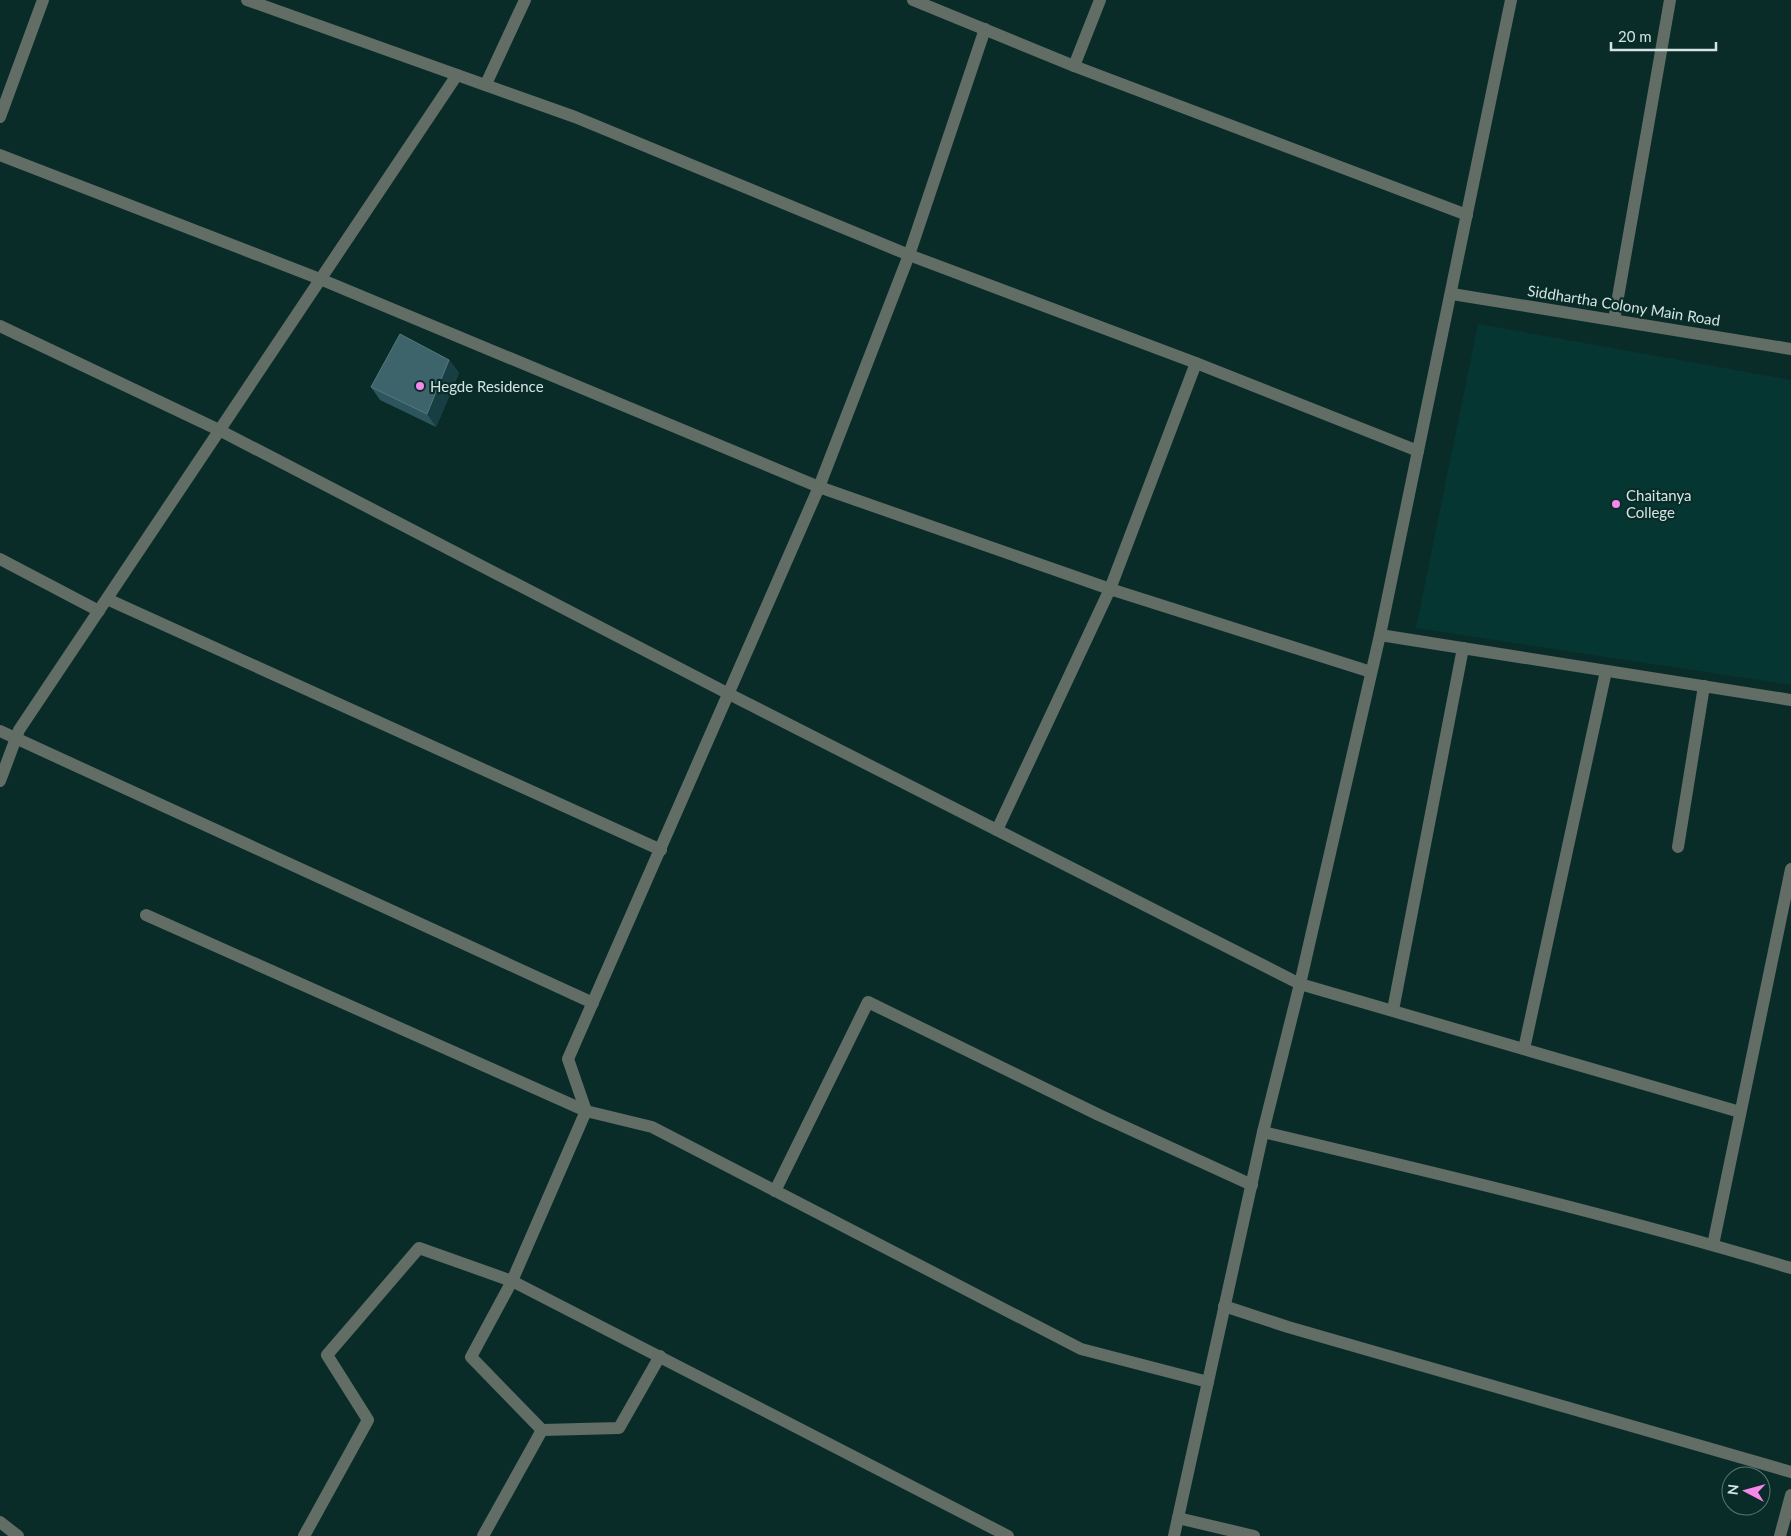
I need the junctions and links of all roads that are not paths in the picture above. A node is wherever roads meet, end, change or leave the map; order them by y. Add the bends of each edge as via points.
1 (44, 0) edge
2 (247, 0) edge
3 (525, 0) edge
4 (913, 0) edge
5 (1100, 0) edge
6 (1511, 0) edge
7 (1670, 0) edge
8 (985, 29) junction
9 (1074, 66) junction
10 (457, 75) junction
11 (486, 84) junction
12 (0, 117) edge
13 (0, 155) edge
14 (1467, 215) junction
15 (909, 255) junction
16 (320, 279) junction
17 (1452, 294) junction
18 (1614, 320) junction
19 (0, 326) edge
20 (1791, 349) edge
21 (1196, 363) junction
22 (219, 430) junction
23 (1418, 451) junction
24 (818, 487) junction
25 (0, 559) edge
26 (1110, 589) junction
27 (106, 600) junction
28 (99, 611) junction
29 (1380, 635) junction
30 (1463, 648) junction
31 (1606, 671) junction
32 (1371, 672) junction
33 (1704, 686) junction
34 (729, 694) junction
35 (1791, 700) edge
36 (0, 731) edge
37 (16, 739) junction
38 (0, 781) edge
39 (997, 830) junction
40 (1678, 847) dead end
41 (661, 850) junction
42 (1791, 869) edge
43 (146, 915) dead end
44 (1300, 984) junction
45 (593, 1003) junction
46 (1392, 1010) junction
47 (1524, 1048) junction
48 (586, 1111) junction
49 (1740, 1112) junction
50 (1263, 1132) junction
51 (1252, 1185) junction
52 (776, 1191) junction
53 (1713, 1244) junction
54 (1791, 1268) edge
55 (512, 1281) junction
56 (1224, 1306) junction
57 (660, 1356) junction
58 (1208, 1382) junction
59 (542, 1430) junction
60 (1791, 1472) edge
61 (1791, 1495) edge
62 (1178, 1518) junction
63 (0, 1522) edge
64 (18, 1536) edge
65 (304, 1536) edge
66 (483, 1536) edge
67 (1008, 1536) edge
68 (1174, 1536) edge
69 (1254, 1536) edge
70 (1780, 1536) edge

1 - 12 street
2 - 10 street
3 - 11 street
4 - 8 street
5 - 9 street
6 - 14 street
7 - 18 street
8 - 9 street
8 - 15 street
9 - 14 street
10 - 11 street
10 - 16 street
11 - 15 street via 575,116
13 - 16 street
14 - 17 street
15 - 21 street
15 - 24 street
16 - 22 street
16 - 24 street
17 - 18 street, Siddhartha Colony Main Road
17 - 23 street
18 - 20 street, Siddhartha Colony Main Road
19 - 22 street
21 - 23 street
21 - 26 street
22 - 27 street
22 - 34 street
23 - 29 street
24 - 26 street
24 - 34 street
25 - 28 street
26 - 32 street
26 - 39 street
27 - 28 street
27 - 41 street
28 - 37 street
29 - 30 street
29 - 32 street
30 - 31 street
30 - 46 street
31 - 33 street
31 - 47 street
32 - 44 street
33 - 35 street
33 - 40 street
34 - 39 street
34 - 41 street
36 - 37 street
37 - 38 street
37 - 45 street
39 - 44 street
41 - 45 street
42 - 49 street
43 - 48 street
44 - 46 street
44 - 50 street
45 - 48 street via 568,1059
46 - 47 street
47 - 49 street
48 - 52 street via 652,1127
48 - 55 street
49 - 53 street
50 - 51 street
50 - 53 street
51 - 52 street via 1099,1115 868,1002
51 - 56 street
52 - 58 street via 1081,1348
53 - 54 street
55 - 57 street
55 - 59 street via 471,1357
55 - 65 street via 418,1248 327,1355 368,1420
56 - 58 street
56 - 60 street
57 - 59 street via 619,1428
57 - 67 street
58 - 62 street
59 - 66 street
61 - 70 street
62 - 68 street
62 - 69 street
63 - 64 street

